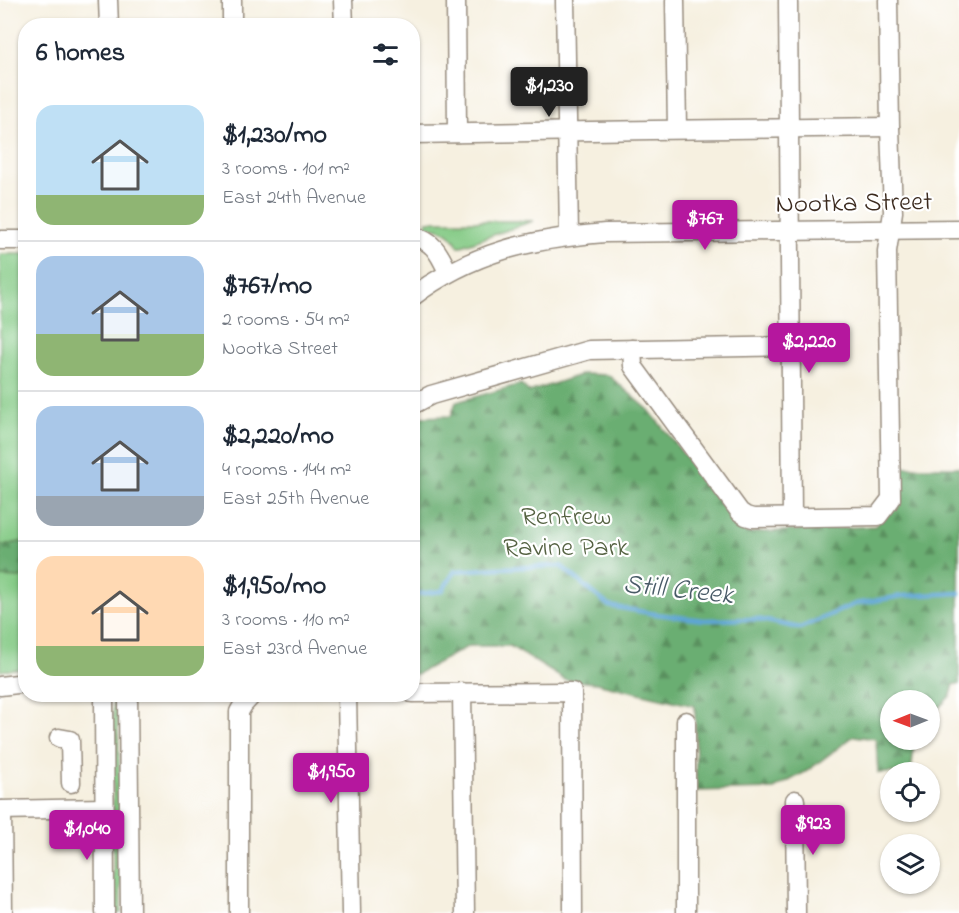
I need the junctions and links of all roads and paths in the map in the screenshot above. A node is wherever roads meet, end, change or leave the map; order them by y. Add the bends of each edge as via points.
1 (108, 0) edge
2 (232, 0) edge
3 (343, 0) edge
4 (456, 0) edge
5 (565, 0) edge
6 (675, 0) edge
7 (788, 0) edge
8 (888, 0) edge
9 (109, 18) edge
10 (232, 18) edge
11 (344, 18) edge
12 (890, 127) junction
13 (789, 128) junction
14 (677, 129) junction
15 (567, 132) junction
16 (457, 133) junction
17 (420, 134) edge
18 (959, 229) edge
19 (891, 230) junction
20 (790, 232) junction
21 (569, 236) junction
22 (420, 239) edge
23 (0, 240) edge
24 (18, 240) edge
25 (448, 272) junction
26 (420, 291) edge
27 (791, 346) junction
28 (632, 349) junction
29 (420, 401) edge
30 (792, 517) junction
31 (18, 684) edge
32 (0, 686) edge
33 (462, 692) junction
34 (420, 693) edge
35 (104, 702) edge
36 (128, 702) edge
37 (246, 702) edge
38 (347, 702) edge
39 (687, 721) dead end
40 (59, 738) dead end
41 (71, 783) dead end
42 (795, 800) dead end
43 (104, 808) junction
44 (1, 810) edge
45 (3, 913) edge
46 (105, 913) edge
47 (130, 913) edge
48 (239, 913) edge
49 (351, 913) edge
50 (465, 913) edge
51 (573, 913) edge
52 (686, 913) edge
53 (796, 913) edge

1 - 9 street
2 - 10 street
3 - 11 street
4 - 16 street
5 - 15 street
6 - 14 street
7 - 13 street
8 - 12 street
12 - 13 street
12 - 19 street via 894,212
13 - 14 street
13 - 20 street
14 - 15 street
15 - 16 street
15 - 21 street
16 - 17 street
18 - 19 street, Nootka Street
19 - 20 street, Nootka Street
19 - 30 street via 887,258 891,499 878,516
20 - 21 street, Nootka Street
20 - 27 street
21 - 25 street, Nootka Street via 490,253
22 - 25 street via 436,250
23 - 24 street
25 - 26 street, Nootka Street
27 - 28 street
27 - 30 street
28 - 29 street via 589,350
28 - 30 street via 633,366 740,512 753,518
31 - 32 street
33 - 34 street
33 - 50 street
33 - 51 street via 572,692
35 - 43 street
36 - 47 street
37 - 48 street via 239,712
38 - 49 street
39 - 52 street
40 - 41 street via 70,740
42 - 53 street
43 - 44 street
43 - 46 street
44 - 45 street

